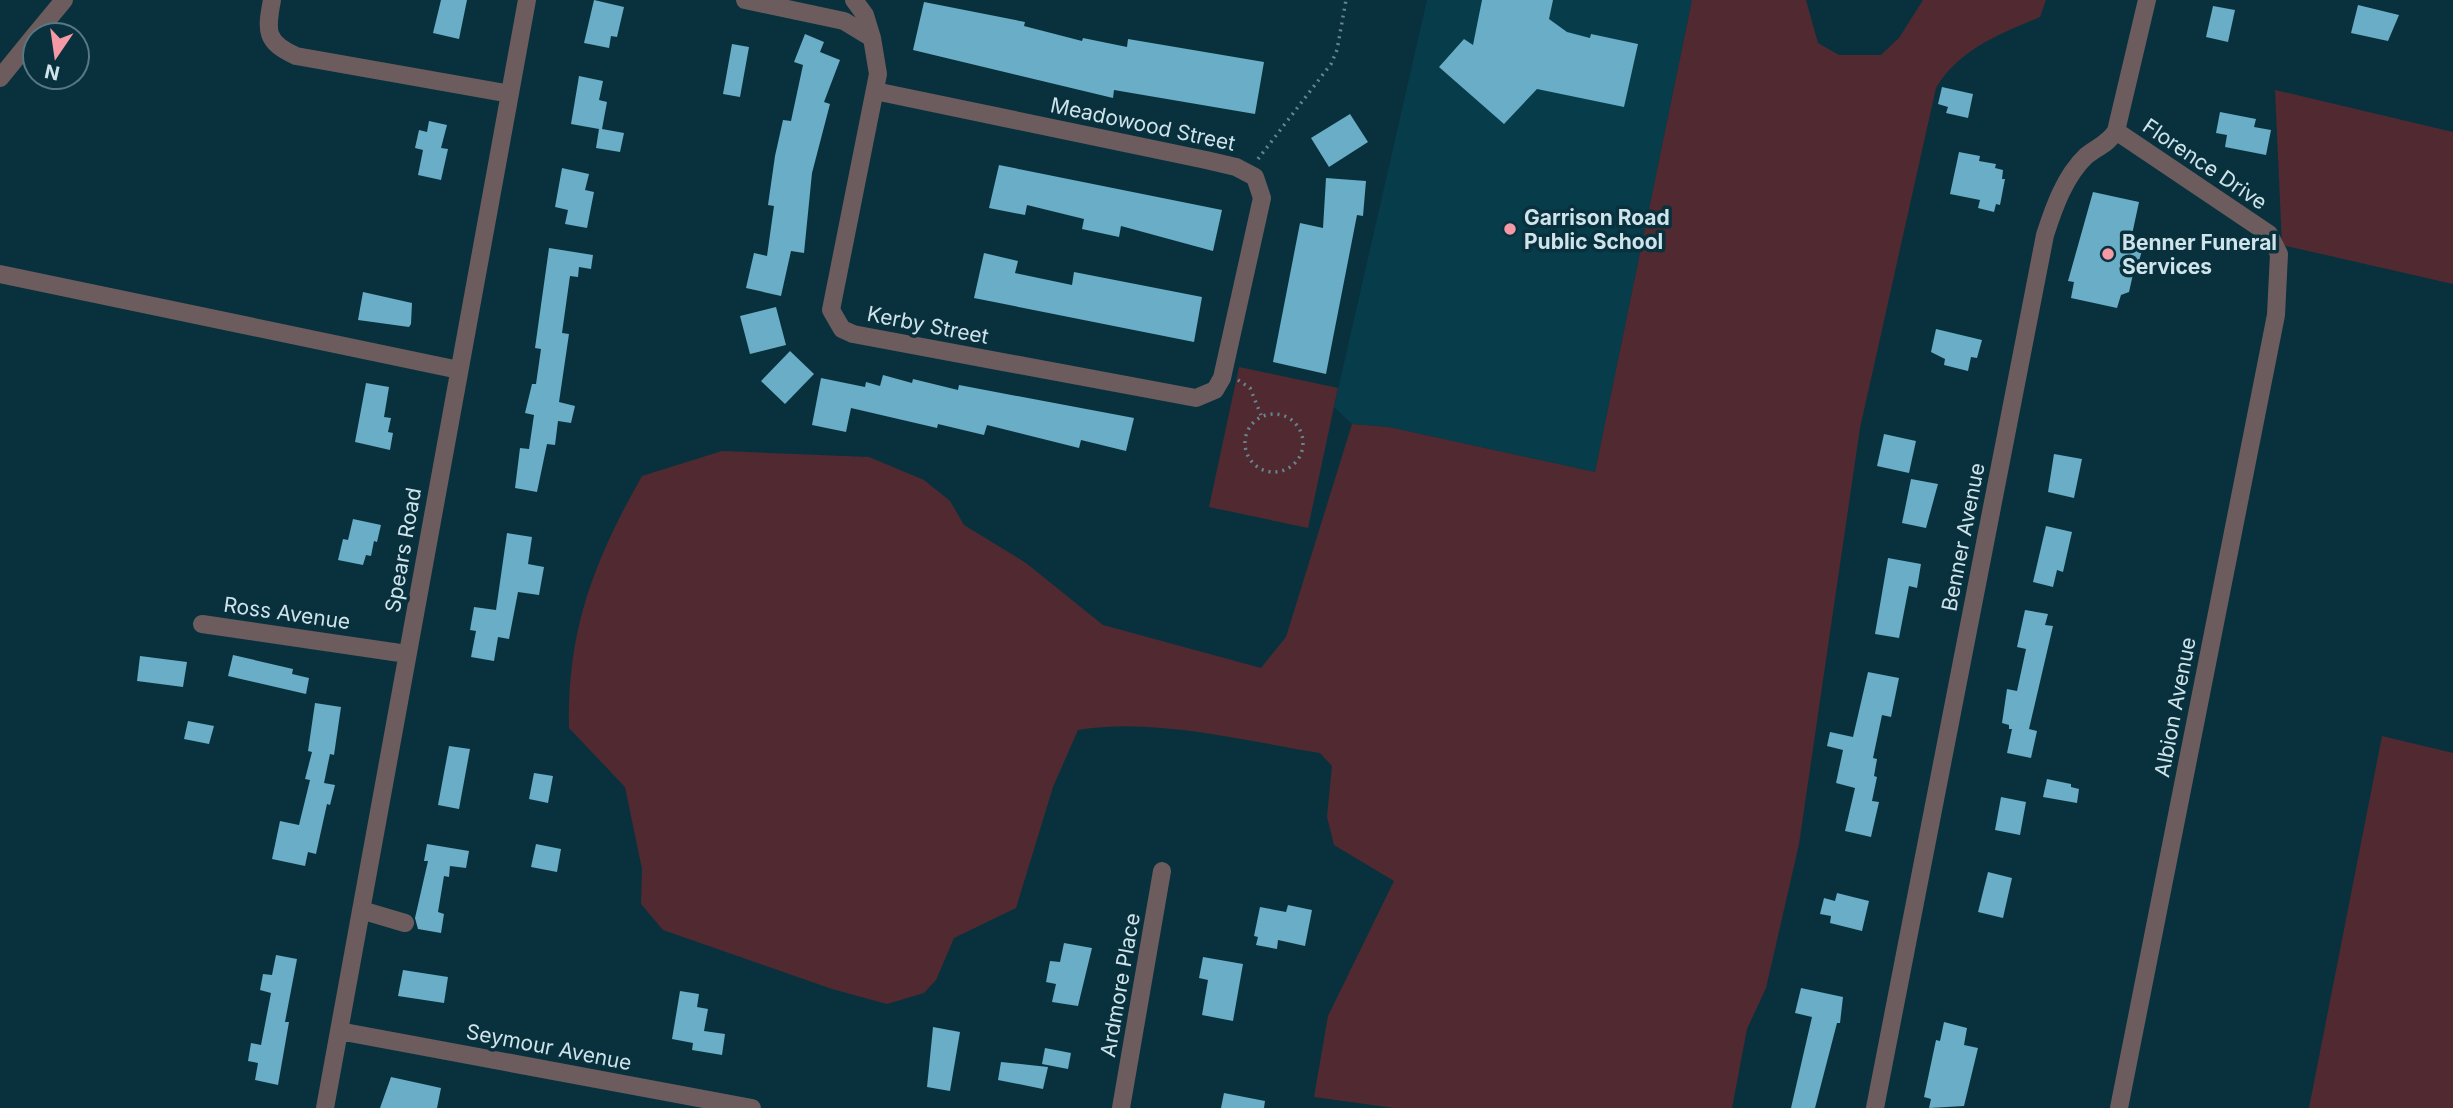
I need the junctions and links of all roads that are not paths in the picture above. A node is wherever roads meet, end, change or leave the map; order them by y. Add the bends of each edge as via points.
1 (64, 0) edge
2 (272, 0) edge
3 (527, 0) edge
4 (745, 0) edge
5 (854, 0) edge
6 (2147, 0) edge
7 (47, 21) edge
8 (872, 38) junction
9 (21, 52) edge
10 (0, 78) edge
11 (875, 91) junction
12 (510, 94) junction
13 (2116, 131) junction
14 (0, 274) edge
15 (2276, 316) joint
16 (459, 370) junction
17 (1206, 395) joint
18 (202, 624) dead end
19 (407, 654) junction
20 (1162, 871) dead end
21 (361, 911) junction
22 (405, 923) dead end
23 (339, 1031) junction
24 (325, 1108) edge
25 (752, 1108) edge
26 (1121, 1108) edge
27 (1875, 1108) edge
28 (2119, 1108) edge

1 - 7 street
2 - 12 street via 267,24 270,36 279,48 296,56
3 - 12 street, Spears Road
4 - 8 street via 844,21
5 - 8 street via 865,15
6 - 13 street
8 - 11 street, Kerby Street via 877,60
9 - 10 street
11 - 17 street, Kerby Street via 831,310 842,329 1196,398
11 - 17 street, Meadowood Street via 1248,172 1260,185 1262,198 1223,374 1215,390
12 - 16 street, Spears Road
13 - 15 street, Florence Drive via 2269,234 2279,254
13 - 27 street, Benner Avenue via 2074,169 2045,235
14 - 16 street
15 - 28 street, Albion Avenue
16 - 19 street, Spears Road
18 - 19 street, Ross Avenue
19 - 21 street, Spears Road
20 - 26 street, Ardmore Place
21 - 22 street
21 - 23 street, Spears Road
23 - 24 street, Spears Road
23 - 25 street, Seymour Avenue

